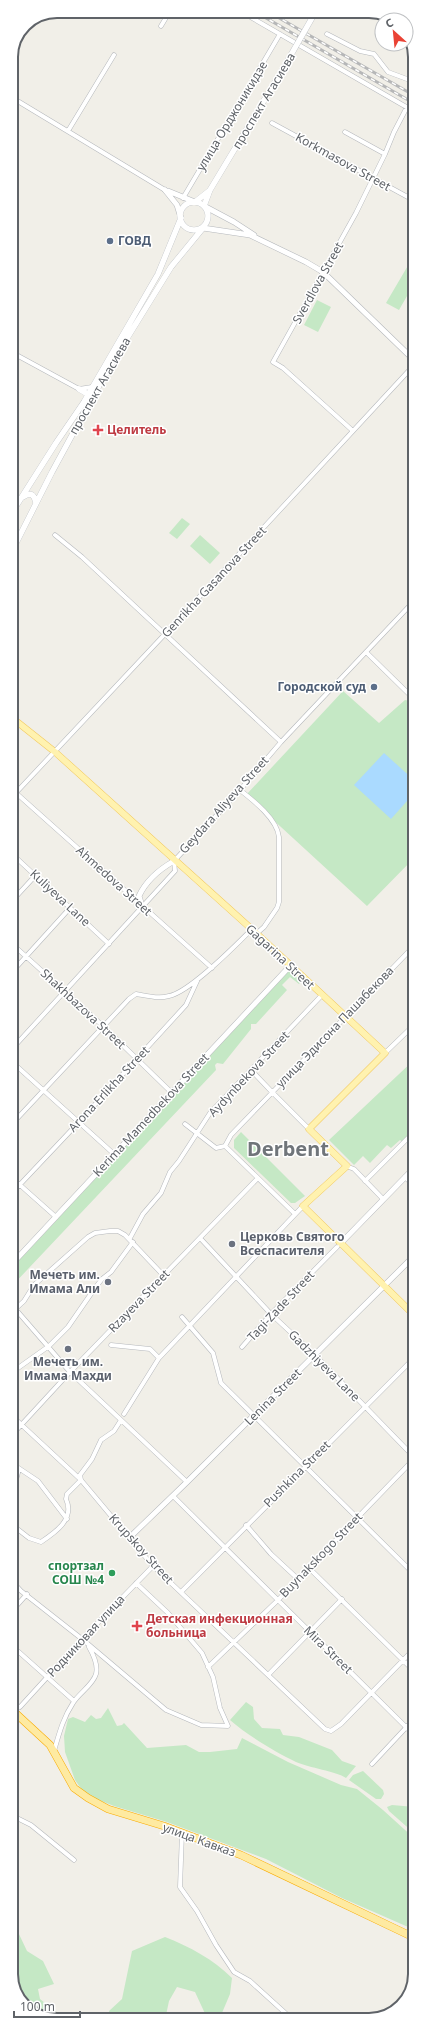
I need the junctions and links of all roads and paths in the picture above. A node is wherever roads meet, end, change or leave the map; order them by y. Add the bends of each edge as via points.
1 (166, 18) edge
2 (252, 18) edge
3 (312, 18) edge
4 (161, 26) dead end
5 (280, 34) junction
6 (327, 34) dead end
7 (114, 55) dead end
8 (408, 79) edge
9 (18, 101) edge
10 (407, 107) joint
11 (272, 123) dead end
12 (68, 131) junction
13 (345, 132) dead end
14 (385, 154) junction
15 (372, 179) junction
16 (165, 190) junction
17 (210, 190) junction
18 (408, 197) edge
19 (183, 198) junction
20 (195, 202) junction
21 (204, 206) junction
22 (181, 218) junction
23 (203, 228) junction
24 (265, 242) junction
25 (323, 272) junction
26 (408, 354) edge
27 (18, 356) edge
28 (408, 372) edge
29 (92, 387) junction
30 (79, 389) junction
31 (91, 396) junction
32 (84, 402) junction
33 (353, 431) junction
34 (21, 499) junction
35 (18, 504) edge
36 (36, 504) junction
37 (55, 535) dead end
38 (18, 539) edge
39 (408, 607) edge
40 (165, 634) junction
41 (366, 652) junction
42 (408, 693) edge
43 (18, 723) edge
44 (280, 742) junction
45 (55, 752) junction
46 (240, 790) junction
47 (18, 791) edge
48 (18, 795) edge
49 (18, 860) edge
50 (175, 861) junction
51 (35, 876) junction
52 (18, 894) edge
53 (142, 906) junction
54 (70, 908) junction
55 (254, 931) junction
56 (109, 944) junction
57 (18, 949) edge
58 (408, 953) edge
59 (26, 956) junction
60 (18, 965) edge
61 (290, 966) junction
62 (212, 968) junction
63 (198, 979) junction
64 (65, 992) junction
65 (322, 996) junction
66 (346, 1017) junction
67 (103, 1026) junction
68 (408, 1031) edge
69 (18, 1042) edge
70 (385, 1053) junction
71 (137, 1060) junction
72 (18, 1067) edge
73 (252, 1071) junction
74 (44, 1090) junction
75 (272, 1092) junction
76 (172, 1093) junction
77 (18, 1118) edge
78 (80, 1122) junction
79 (185, 1124) dead end
80 (309, 1128) junction
81 (198, 1133) junction
82 (408, 1138) edge
83 (225, 1146) junction
84 (114, 1154) junction
85 (346, 1166) junction
86 (408, 1174) edge
87 (405, 1177) junction
88 (257, 1179) junction
89 (408, 1180) edge
90 (364, 1181) junction
91 (20, 1184) joint
92 (383, 1199) junction
93 (303, 1206) junction
94 (294, 1213) junction
95 (56, 1217) junction
96 (200, 1238) junction
97 (131, 1240) junction
98 (338, 1246) junction
99 (18, 1258) edge
100 (408, 1262) edge
101 (164, 1276) junction
102 (237, 1277) junction
103 (384, 1286) junction
104 (18, 1306) edge
105 (408, 1309) edge
106 (18, 1311) edge
107 (271, 1314) junction
108 (182, 1317) dead end
109 (189, 1325) junction
110 (104, 1338) junction
111 (48, 1346) junction
112 (242, 1347) dead end
113 (315, 1356) junction
114 (159, 1358) junction
115 (408, 1364) edge
116 (18, 1368) edge
117 (70, 1372) junction
118 (365, 1407) junction
119 (124, 1414) dead end
120 (254, 1416) junction
121 (121, 1420) junction
122 (18, 1421) edge
123 (23, 1425) junction
124 (18, 1430) edge
125 (408, 1451) edge
126 (408, 1465) edge
127 (305, 1466) junction
128 (19, 1469) joint
129 (18, 1473) edge
130 (81, 1480) junction
131 (187, 1482) junction
132 (173, 1496) junction
133 (357, 1518) junction
134 (67, 1519) junction
135 (246, 1525) junction
136 (18, 1529) edge
137 (129, 1538) junction
138 (224, 1548) junction
139 (153, 1566) junction
140 (309, 1568) junction
141 (408, 1568) edge
142 (298, 1579) junction
143 (136, 1583) junction
144 (18, 1586) edge
145 (181, 1592) junction
146 (27, 1594) junction
147 (342, 1599) junction
148 (277, 1601) junction
149 (18, 1604) edge
150 (309, 1633) junction
151 (82, 1639) junction
152 (234, 1642) junction
153 (88, 1645) junction
154 (18, 1652) edge
155 (408, 1654) edge
156 (402, 1660) junction
157 (408, 1666) edge
158 (208, 1667) junction
159 (268, 1675) junction
160 (46, 1678) junction
161 (371, 1692) junction
162 (74, 1701) junction
163 (20, 1706) dead end
164 (18, 1715) edge
165 (408, 1725) edge
166 (405, 1728) junction
167 (408, 1730) edge
168 (54, 1752) junction
169 (372, 1764) dead end
170 (18, 1818) edge
171 (182, 1833) junction
172 (74, 1860) dead end
173 (408, 1935) edge
174 (285, 2013) edge

1 - 4 street
2 - 5 street
3 - 17 main road, проспект Агасиева, bridge
5 - 10 street
5 - 19 street, улица Орджоникидзе
6 - 8 street via 374,54 388,72
7 - 12 street
9 - 12 street
10 - 14 street, Sverdlova Street
11 - 15 street, Korkmasova Street
12 - 16 street
13 - 14 street
14 - 15 street, Sverdlova Street
15 - 18 street, Korkmasova Street
15 - 25 street, Sverdlova Street
16 - 19 street
16 - 22 street via 177,205
17 - 20 main road, проспект Агасиева
17 - 21 main road, проспект Агасиева
19 - 20 street
20 - 21 main road
20 - 22 main road via 183,207
21 - 23 main road via 207,219
21 - 24 street
22 - 23 main road via 189,230
22 - 29 main road, проспект Агасиева via 158,274
23 - 24 street via 250,235
23 - 31 main road, проспект Агасиева via 180,254 164,278
24 - 25 street
25 - 26 street
25 - 33 street, Sverdlova Street via 273,362
27 - 30 street
28 - 33 street, Genrikha Gasanova Street
29 - 30 street
29 - 31 main road, проспект Агасиева
30 - 31 main road
30 - 32 street
31 - 32 main road, проспект Агасиева
31 - 36 main road, проспект Агасиева
32 - 34 main road, проспект Агасиева
33 - 40 street, Genrikha Gasanova Street
34 - 35 main road, проспект Агасиева
34 - 36 main road via 32,494 35,496
36 - 38 main road, проспект Агасиева
37 - 40 street
39 - 41 street, Geydara Aliyeva Street
40 - 44 street
40 - 45 street, Genrikha Gasanova Street
41 - 42 street
41 - 44 street, Geydara Aliyeva Street
43 - 45 main road, Gagarina Street
44 - 46 street, Geydara Aliyeva Street
45 - 47 street, Genrikha Gasanova Street
45 - 50 main road, Gagarina Street
46 - 50 street, Geydara Aliyeva Street
46 - 55 street via 271,819 278,828 279,837 279,902 264,927
48 - 53 street, Ahmedova Street
49 - 51 street, Kuliyeva Lane
50 - 53 street, Geydara Aliyeva Street via 175,871
50 - 53 street via 162,868 142,890 138,896
50 - 55 main road, Gagarina Street
51 - 52 street
51 - 54 street, Kuliyeva Lane
53 - 56 street, Geydara Aliyeva Street
53 - 62 street, Ahmedova Street
54 - 56 street, Kuliyeva Lane
54 - 59 street
55 - 61 main road, Gagarina Street
55 - 62 street
55 - 65 main road, Gagarina Street
56 - 64 street, Geydara Aliyeva Street
57 - 59 street, Shakhbazova Street
58 - 66 street, улица Эдисона Пашабекова
59 - 60 street
59 - 64 street, Shakhbazova Street
61 - 65 main road, Gagarina Street
61 - 76 street, Kerima Mamedbekova Street
62 - 63 street
63 - 67 street via 172,996 158,998 136,994
63 - 71 street, Arona Erlikha Street via 186,1005
64 - 67 street, Shakhbazova Street
64 - 69 street, Geydara Aliyeva Street
65 - 66 main road, Gagarina Street
65 - 73 street, Aydynbekova Street
66 - 70 main road, Gagarina Street
66 - 75 street, улица Эдисона Пашабекова
66 - 80 main road, Gagarina Street via 384,1053
67 - 71 street, Shakhbazova Street
67 - 74 street
68 - 70 street
70 - 80 main road
71 - 76 street, Shakhbazova Street
71 - 78 street, Arona Erlikha Street
72 - 74 street
73 - 75 street
73 - 81 street, Aydynbekova Street via 210,1113
74 - 77 street
74 - 78 street
75 - 80 street
75 - 83 street, улица Эдисона Пашабекова via 231,1135
76 - 84 street, Kerima Mamedbekova Street
78 - 84 street
78 - 91 street, Arona Erlikha Street
79 - 81 street
80 - 85 main road
81 - 83 street via 216,1148
81 - 97 street, Aydynbekova Street via 174,1166 161,1193 144,1214
82 - 90 street
83 - 88 street
84 - 95 street, Kerima Mamedbekova Street
85 - 90 street via 354,1168
85 - 93 main road
86 - 87 street, Tagi-Zade Street
87 - 89 street
87 - 92 street, Tagi-Zade Street
88 - 94 street
88 - 96 street, Rzayeva Street
90 - 92 street
91 - 95 street
92 - 98 street, Tagi-Zade Street
93 - 94 street
93 - 98 main road
94 - 102 street
95 - 99 street, Kerima Mamedbekova Street
96 - 101 street, Rzayeva Street
96 - 102 street, Gadzhiyeva Lane
97 - 101 street
97 - 104 street via 118,1231 95,1233 34,1285
97 - 111 street, Aydynbekova Street via 111,1272 102,1279 68,1327
98 - 103 main road
98 - 107 street, Tagi-Zade Street
100 - 103 street, Lenina Street
101 - 110 street, Rzayeva Street
102 - 107 street, Gadzhiyeva Lane
102 - 109 street
103 - 105 main road
103 - 113 street, Lenina Street
106 - 111 street
107 - 112 street, Tagi-Zade Street
107 - 113 street, Gadzhiyeva Lane
108 - 109 street
109 - 114 street
109 - 120 street via 212,1352 220,1383
110 - 114 street via 109,1344 150,1349
110 - 117 street, Rzayeva Street
111 - 116 street, Aydynbekova Street
111 - 117 street
113 - 118 street, Gadzhiyeva Lane
113 - 120 street, Lenina Street
114 - 119 street
115 - 118 street, Pushkina Street
117 - 121 street
117 - 123 street, Rzayeva Street
118 - 125 street, Gadzhiyeva Lane
118 - 127 street, Pushkina Street
120 - 127 street
120 - 131 street, Lenina Street
121 - 130 street via 114,1430 101,1440 92,1459 80,1475
121 - 131 street
122 - 123 street, Krupskoy Street
123 - 124 street, Rzayeva Street
123 - 130 street, Krupskoy Street
126 - 133 street, Buynakskogo Street
127 - 133 street
127 - 135 street, Pushkina Street
128 - 129 street
128 - 134 street via 38,1481
130 - 134 street via 67,1494
130 - 137 street, Krupskoy Street
131 - 132 street, Lenina Street
132 - 137 street, Lenina Street
132 - 138 street, Mira Street
133 - 140 street, Buynakskogo Street
133 - 141 street
134 - 136 street via 54,1534 41,1542 29,1538
135 - 138 street, Pushkina Street
135 - 142 street via 271,1554
137 - 139 street, Krupskoy Street
138 - 145 street, Pushkina Street
138 - 148 street, Mira Street
139 - 143 street, Родниковая улица
139 - 145 street, Krupskoy Street
140 - 142 street, Buynakskogo Street
140 - 147 street
142 - 148 street, Buynakskogo Street
143 - 151 street, Родниковая улица
143 - 158 street via 168,1612 202,1653
144 - 146 street
145 - 152 street, Krupskoy Street
146 - 149 street
146 - 151 street
147 - 150 street
147 - 156 street
148 - 150 street, Mira Street
148 - 152 street, Buynakskogo Street
150 - 159 street
150 - 161 street, Mira Street
151 - 153 street
151 - 160 street, Родниковая улица
152 - 158 street, Buynakskogo Street
152 - 159 street, Krupskoy Street
153 - 158 street via 166,1710 201,1725 228,1726
153 - 162 street via 95,1662 96,1674
154 - 160 street
155 - 156 street
156 - 157 street
156 - 161 street
159 - 161 street, Krupskoy Street via 325,1729 331,1731
160 - 162 street
160 - 163 street, Родниковая улица
161 - 166 street, Mira Street
162 - 168 street via 64,1718
164 - 168 highway, улица Кавказ
165 - 166 street
166 - 167 street, Mira Street
166 - 169 street
168 - 171 highway, улица Кавказ via 74,1788 88,1798 108,1809
170 - 172 street via 31,1825
171 - 173 highway, улица Кавказ via 256,1862
171 - 174 street via 180,1887 198,1911 216,1946 234,1972 250,1980

